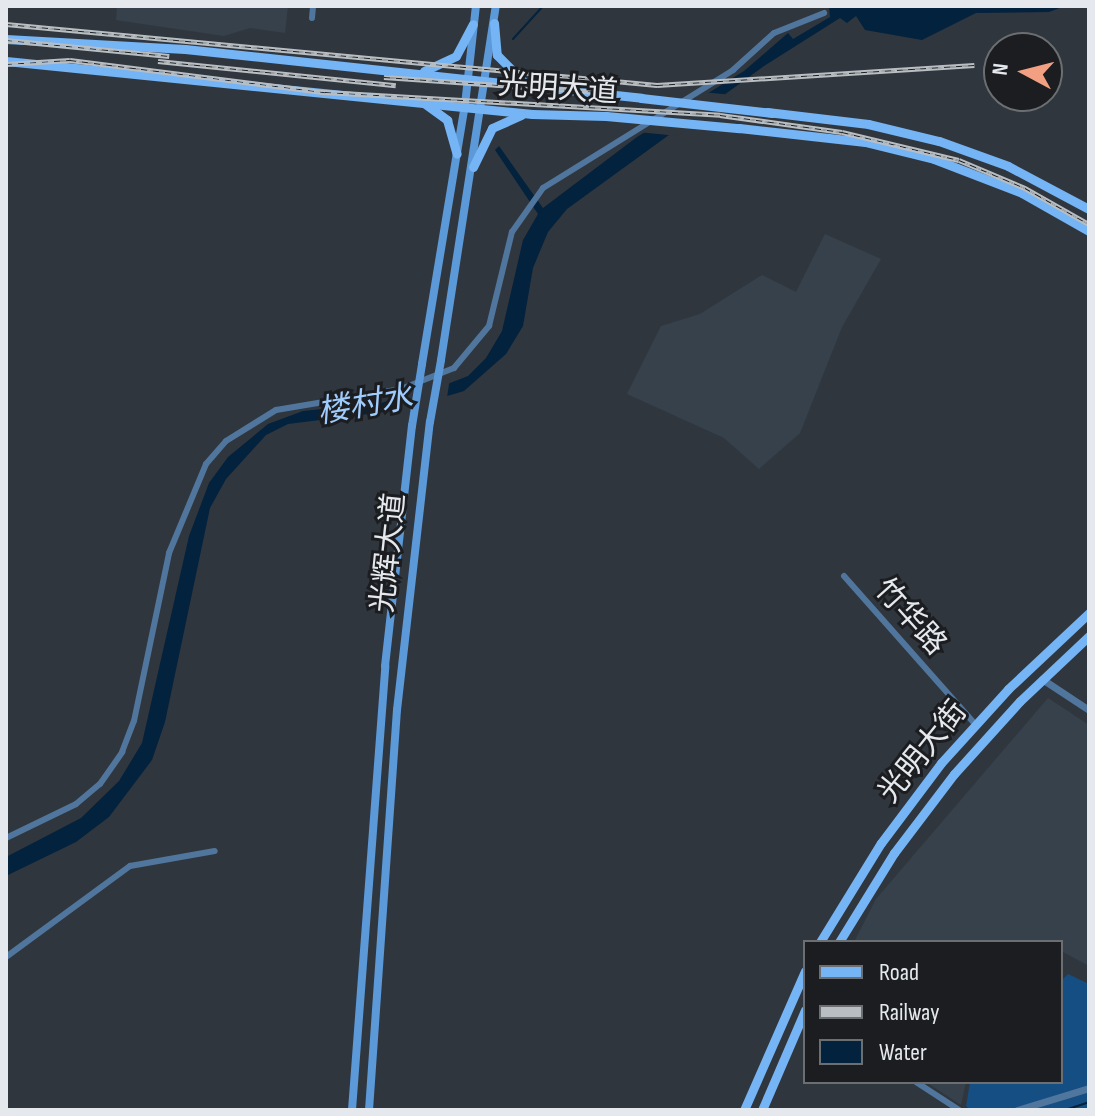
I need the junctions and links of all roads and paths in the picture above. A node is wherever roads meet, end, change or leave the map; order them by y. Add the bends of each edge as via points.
1 (313, 6) edge
2 (476, 6) edge
3 (496, 6) edge
4 (824, 13) dead end
5 (312, 18) dead end
6 (494, 23) junction
7 (473, 24) junction
8 (6, 39) edge
9 (6, 61) edge
10 (413, 72) junction
11 (469, 78) junction
12 (485, 79) junction
13 (538, 86) junction
14 (417, 101) junction
15 (465, 105) junction
16 (721, 107) dead end
17 (482, 108) junction
18 (772, 113) dead end
19 (532, 114) junction
20 (457, 154) junction
21 (473, 167) junction
22 (1089, 209) edge
23 (1089, 231) edge
24 (844, 576) dead end
25 (1089, 613) edge
26 (1089, 636) edge
27 (1042, 679) junction
28 (1089, 710) edge
29 (975, 724) junction
30 (6, 838) edge
31 (215, 851) dead end
32 (821, 940) edge
33 (840, 940) edge
34 (6, 957) edge
35 (803, 976) edge
36 (803, 1015) edge
37 (919, 1084) edge
38 (1089, 1088) edge
39 (352, 1110) edge
40 (369, 1110) edge
41 (744, 1110) edge
42 (762, 1110) edge
43 (959, 1110) edge
44 (1017, 1110) edge

1 - 5 street
2 - 7 main road, 光辉大道
3 - 6 main road, 光辉大道
4 - 30 street via 774,33 733,70 543,188 512,232 489,326 454,368 401,389 276,410 253,420 206,464 169,553 134,721 122,752 100,784 76,804
6 - 12 main road, 光辉大道
6 - 13 main road via 493,44 502,64 517,78
7 - 10 main road via 462,49 448,62
7 - 11 main road, 光辉大道
8 - 10 main road, 光明大道 via 185,49
9 - 14 main road, 光明大道
10 - 11 main road, 光明大道
11 - 12 main road, 光明大道
11 - 15 main road, 光辉大道
12 - 13 main road, 光明大道
12 - 17 main road, 光辉大道
13 - 18 main road, 光明大道, bridge
14 - 15 main road, 光明大道
14 - 20 main road via 447,120
15 - 17 main road, 光明大道
15 - 20 main road, 光辉大道
16 - 22 main road via 844,120 928,137 1008,166
17 - 19 main road, 光明大道
17 - 21 main road, 光辉大道
19 - 21 main road via 492,128
19 - 23 main road, 光明大道, bridge via 606,116 865,142 934,159 1022,193
20 - 39 main road, 光辉大道, bridge via 412,426 385,666
21 - 40 main road, 光辉大道, bridge via 430,422 397,710
24 - 29 street, 竹华路
25 - 29 main road, 光明大街
26 - 27 main road, 光明大街
27 - 28 street
27 - 33 main road, 光明大街 via 933,800
29 - 32 main road, 光明大街 via 898,819
31 - 34 street via 130,866
35 - 41 main road
36 - 42 main road
37 - 43 street
38 - 44 street

